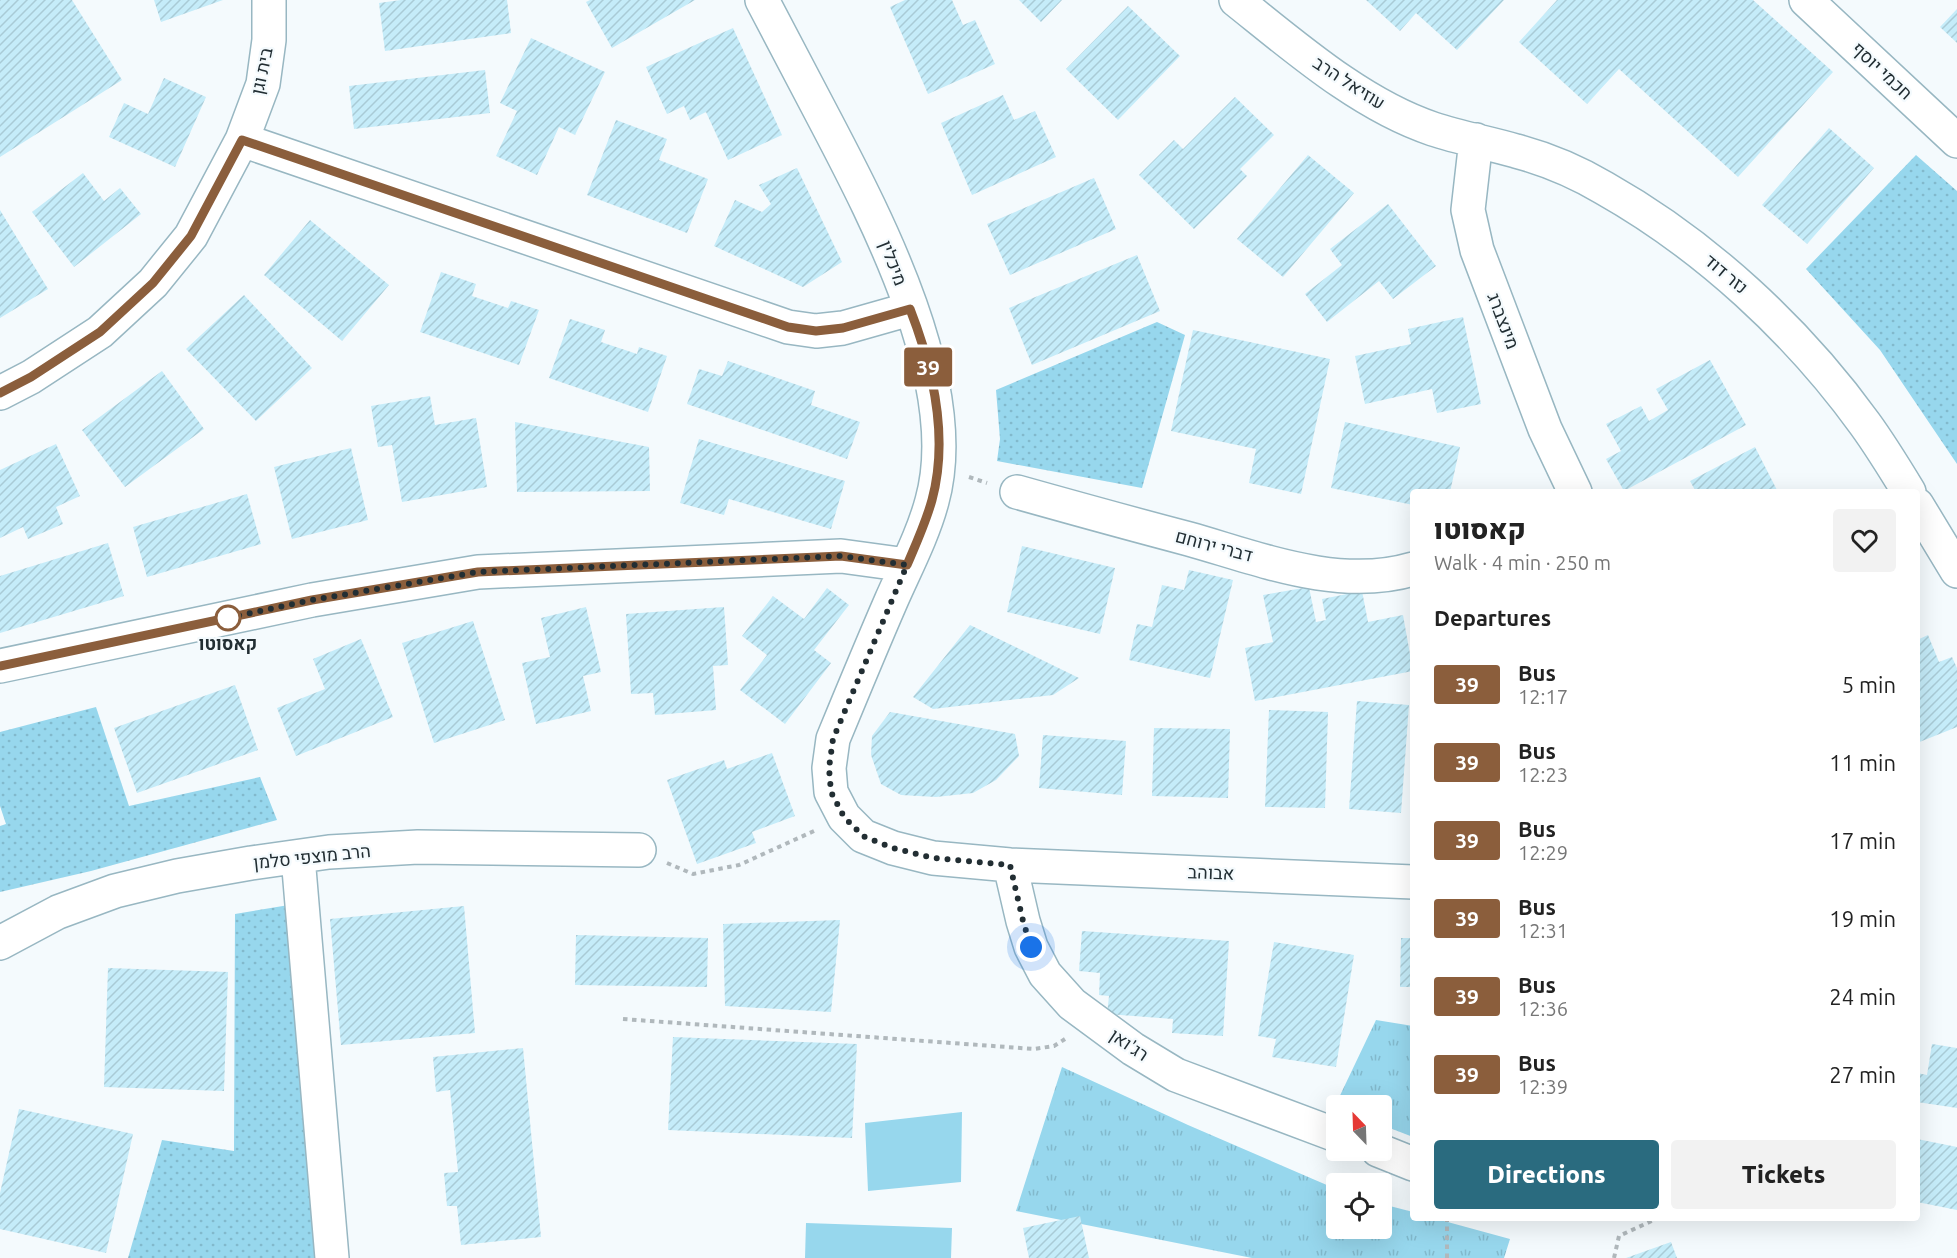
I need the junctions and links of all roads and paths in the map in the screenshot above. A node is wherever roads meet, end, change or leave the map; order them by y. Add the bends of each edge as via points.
1 (269, 0) edge
2 (762, 0) edge
3 (1236, 0) edge
4 (1806, 0) edge
5 (242, 140) junction
6 (1476, 140) junction
7 (1957, 141) edge
8 (910, 309) junction
9 (0, 393) edge
10 (938, 468) junction
11 (1573, 489) edge
12 (1908, 489) edge
13 (1017, 492) joint
14 (1920, 510) edge
15 (907, 565) junction
16 (1410, 570) edge
17 (1957, 571) edge
18 (0, 666) edge
19 (844, 817) junction
20 (639, 850) joint
21 (298, 857) junction
22 (1010, 865) junction
23 (1410, 882) edge
24 (0, 943) edge
25 (1086, 1015) junction
26 (622, 1019) dead end
27 (1326, 1131) edge
28 (1392, 1156) edge
29 (1410, 1163) edge
30 (1447, 1221) edge
31 (1652, 1221) edge
32 (332, 1258) edge
33 (1447, 1258) edge
34 (1614, 1258) edge

1 - 5 street, בית וגן via 263,84
2 - 8 street, מיכלין via 858,182
3 - 6 street, עוזיאל הרב via 1345,84 1432,129
4 - 7 street, חכמי יוסף
5 - 8 street via 788,327 816,331 843,328
5 - 9 street, בית וגן via 191,236 153,283 100,332
6 - 11 street, מינצברג via 1468,210 1477,250 1545,429
6 - 12 street, נזר דוד via 1561,167 1604,187 1692,246 1754,298 1818,366 1865,423
8 - 10 street, מיכלין via 934,396
10 - 13 path
10 - 15 street, מיכלין via 932,500
13 - 16 street, דברי ירוחם via 1306,571 1358,577
14 - 17 street
15 - 18 street via 841,556 478,572 312,600
15 - 19 street, מיכלין via 833,739 831,792
19 - 20 path via 739,866 693,874
19 - 22 street, מיכלין via 863,836 893,848 933,858
20 - 21 street, הרב מוצפי סלמן via 418,847
21 - 24 street, הרב מוצפי סלמן via 177,876 115,891 58,912
21 - 32 street
22 - 23 street, אבוהב
22 - 25 street, רג'ואן via 1031,947 1045,974
25 - 26 path via 1054,1046 1034,1049
25 - 27 street, רג'ואן via 1176,1075
28 - 29 street
30 - 33 path
31 - 34 path via 1619,1236

